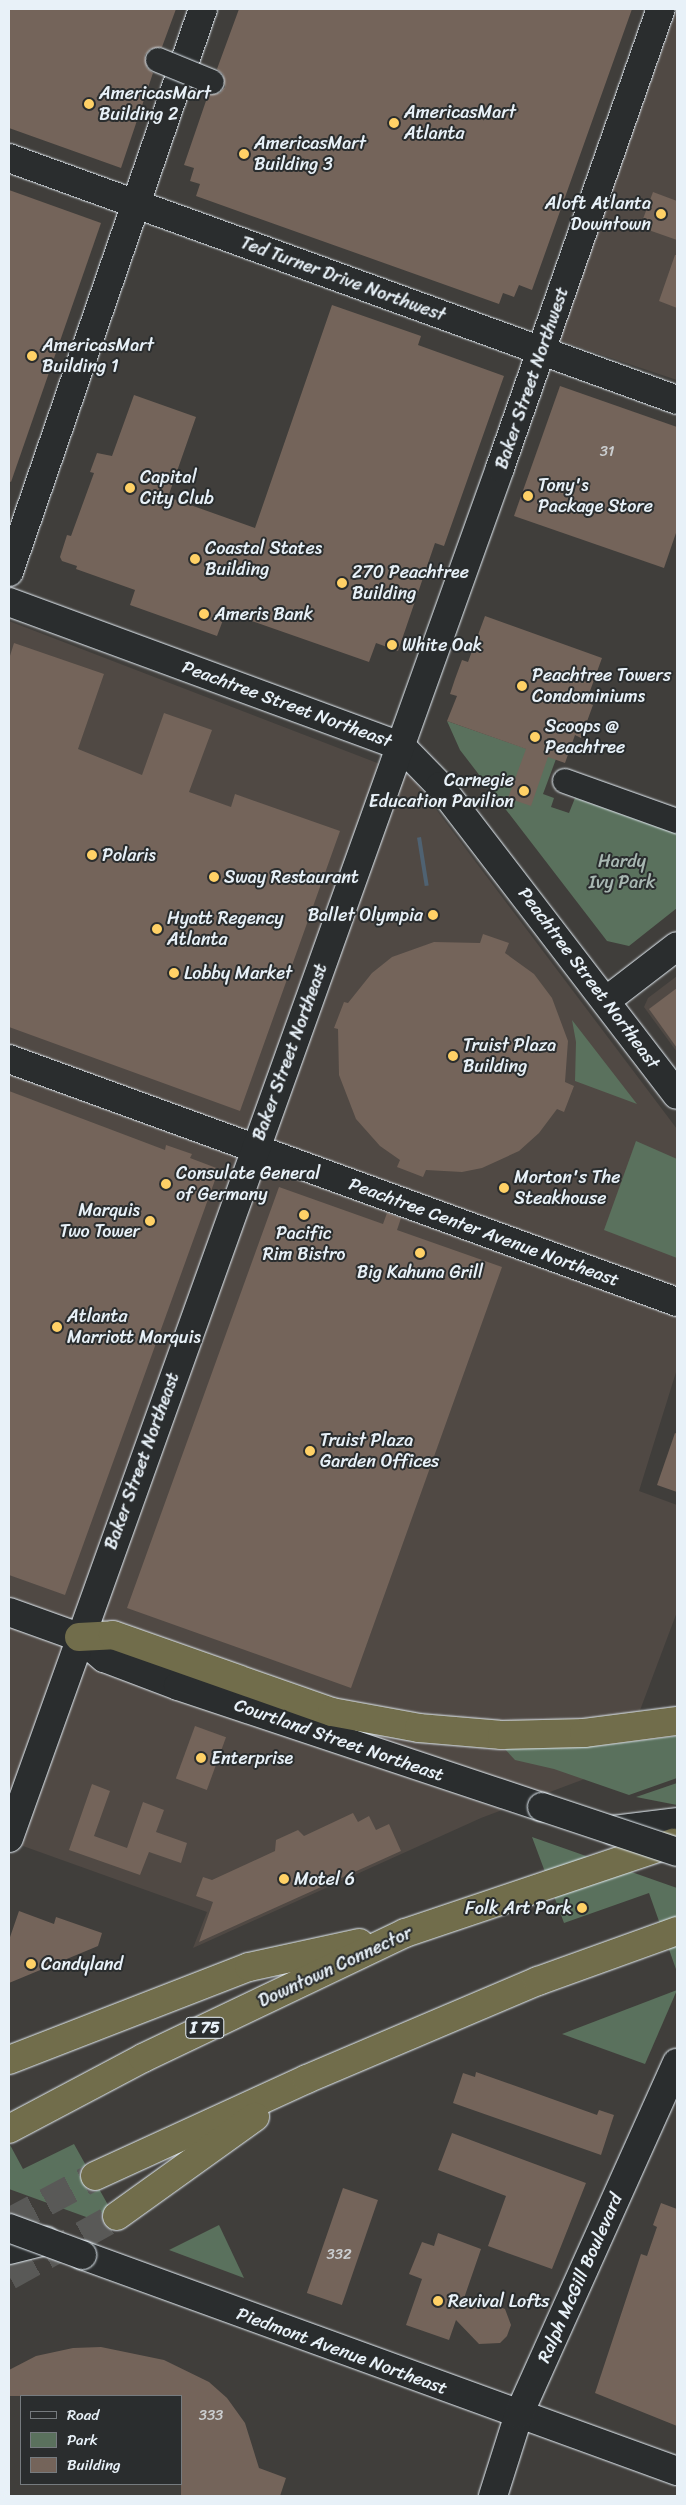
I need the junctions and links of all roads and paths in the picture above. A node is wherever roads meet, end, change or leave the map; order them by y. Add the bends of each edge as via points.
1 (203, 9) edge
2 (661, 9) edge
3 (158, 60) dead end
4 (212, 82) dead end
5 (9, 158) edge
6 (138, 203) junction
7 (541, 352) junction
8 (677, 400) edge
9 (9, 572) edge
10 (9, 602) edge
11 (401, 746) junction
12 (565, 781) dead end
13 (677, 822) edge
14 (677, 946) edge
15 (607, 1000) junction
16 (9, 1059) edge
17 (677, 1095) edge
18 (255, 1148) junction
19 (677, 1302) edge
20 (9, 1612) edge
21 (79, 1637) junction
22 (677, 1721) edge
23 (677, 1822) edge
24 (613, 1830) junction
25 (9, 1838) edge
26 (677, 1842) edge
27 (677, 1852) edge
28 (677, 1931) edge
29 (405, 1933) junction
30 (9, 2060) edge
31 (677, 2062) edge
32 (307, 2079) junction
33 (9, 2129) edge
34 (96, 2176) tunnel mouth
35 (117, 2216) tunnel mouth
36 (9, 2228) edge
37 (46, 2241) junction
38 (9, 2250) edge
39 (519, 2414) junction
40 (677, 2471) edge
41 (493, 2496) edge

1 - 6 main road
2 - 7 main road, Baker Street Northwest
3 - 4 street, bridge
5 - 6 main road, Ted Turner Drive Northwest
6 - 7 main road, Ted Turner Drive Northwest
6 - 9 main road
7 - 8 main road, Ted Turner Drive Northwest
7 - 11 main road, Baker Street Northwest
10 - 11 main road, Peachtree Street Northeast
11 - 15 main road, Peachtree Street Northeast via 440,786
11 - 18 main road, Baker Street Northeast
12 - 13 street
14 - 15 main road
15 - 17 main road, Peachtree Street Northeast
16 - 18 main road, Peachtree Center Avenue Northeast
18 - 19 main road, Peachtree Center Avenue Northeast
18 - 21 main road, Baker Street Northeast
20 - 21 main road, Courtland Street Northeast
21 - 22 highway via 113,1635 332,1712 419,1728 502,1735 584,1733
21 - 24 main road, Courtland Street Northeast, bridge via 104,1658 178,1686
21 - 25 main road, Baker Street Northeast
23 - 24 main road
24 - 27 main road, Courtland Street Northeast, bridge
26 - 29 highway, Downtown Connector / I 75
28 - 32 highway via 538,1981
29 - 30 highway via 249,1967
29 - 33 highway, Downtown Connector / I 75 via 143,2058
31 - 39 main road, Ralph McGill Boulevard
32 - 34 highway
32 - 35 highway
36 - 37 main road, Piedmont Avenue Northeast, bridge
37 - 38 main road
37 - 39 main road, Piedmont Avenue Northeast, bridge
39 - 40 main road, Piedmont Avenue Northeast
39 - 41 main road, Ralph McGill Boulevard

